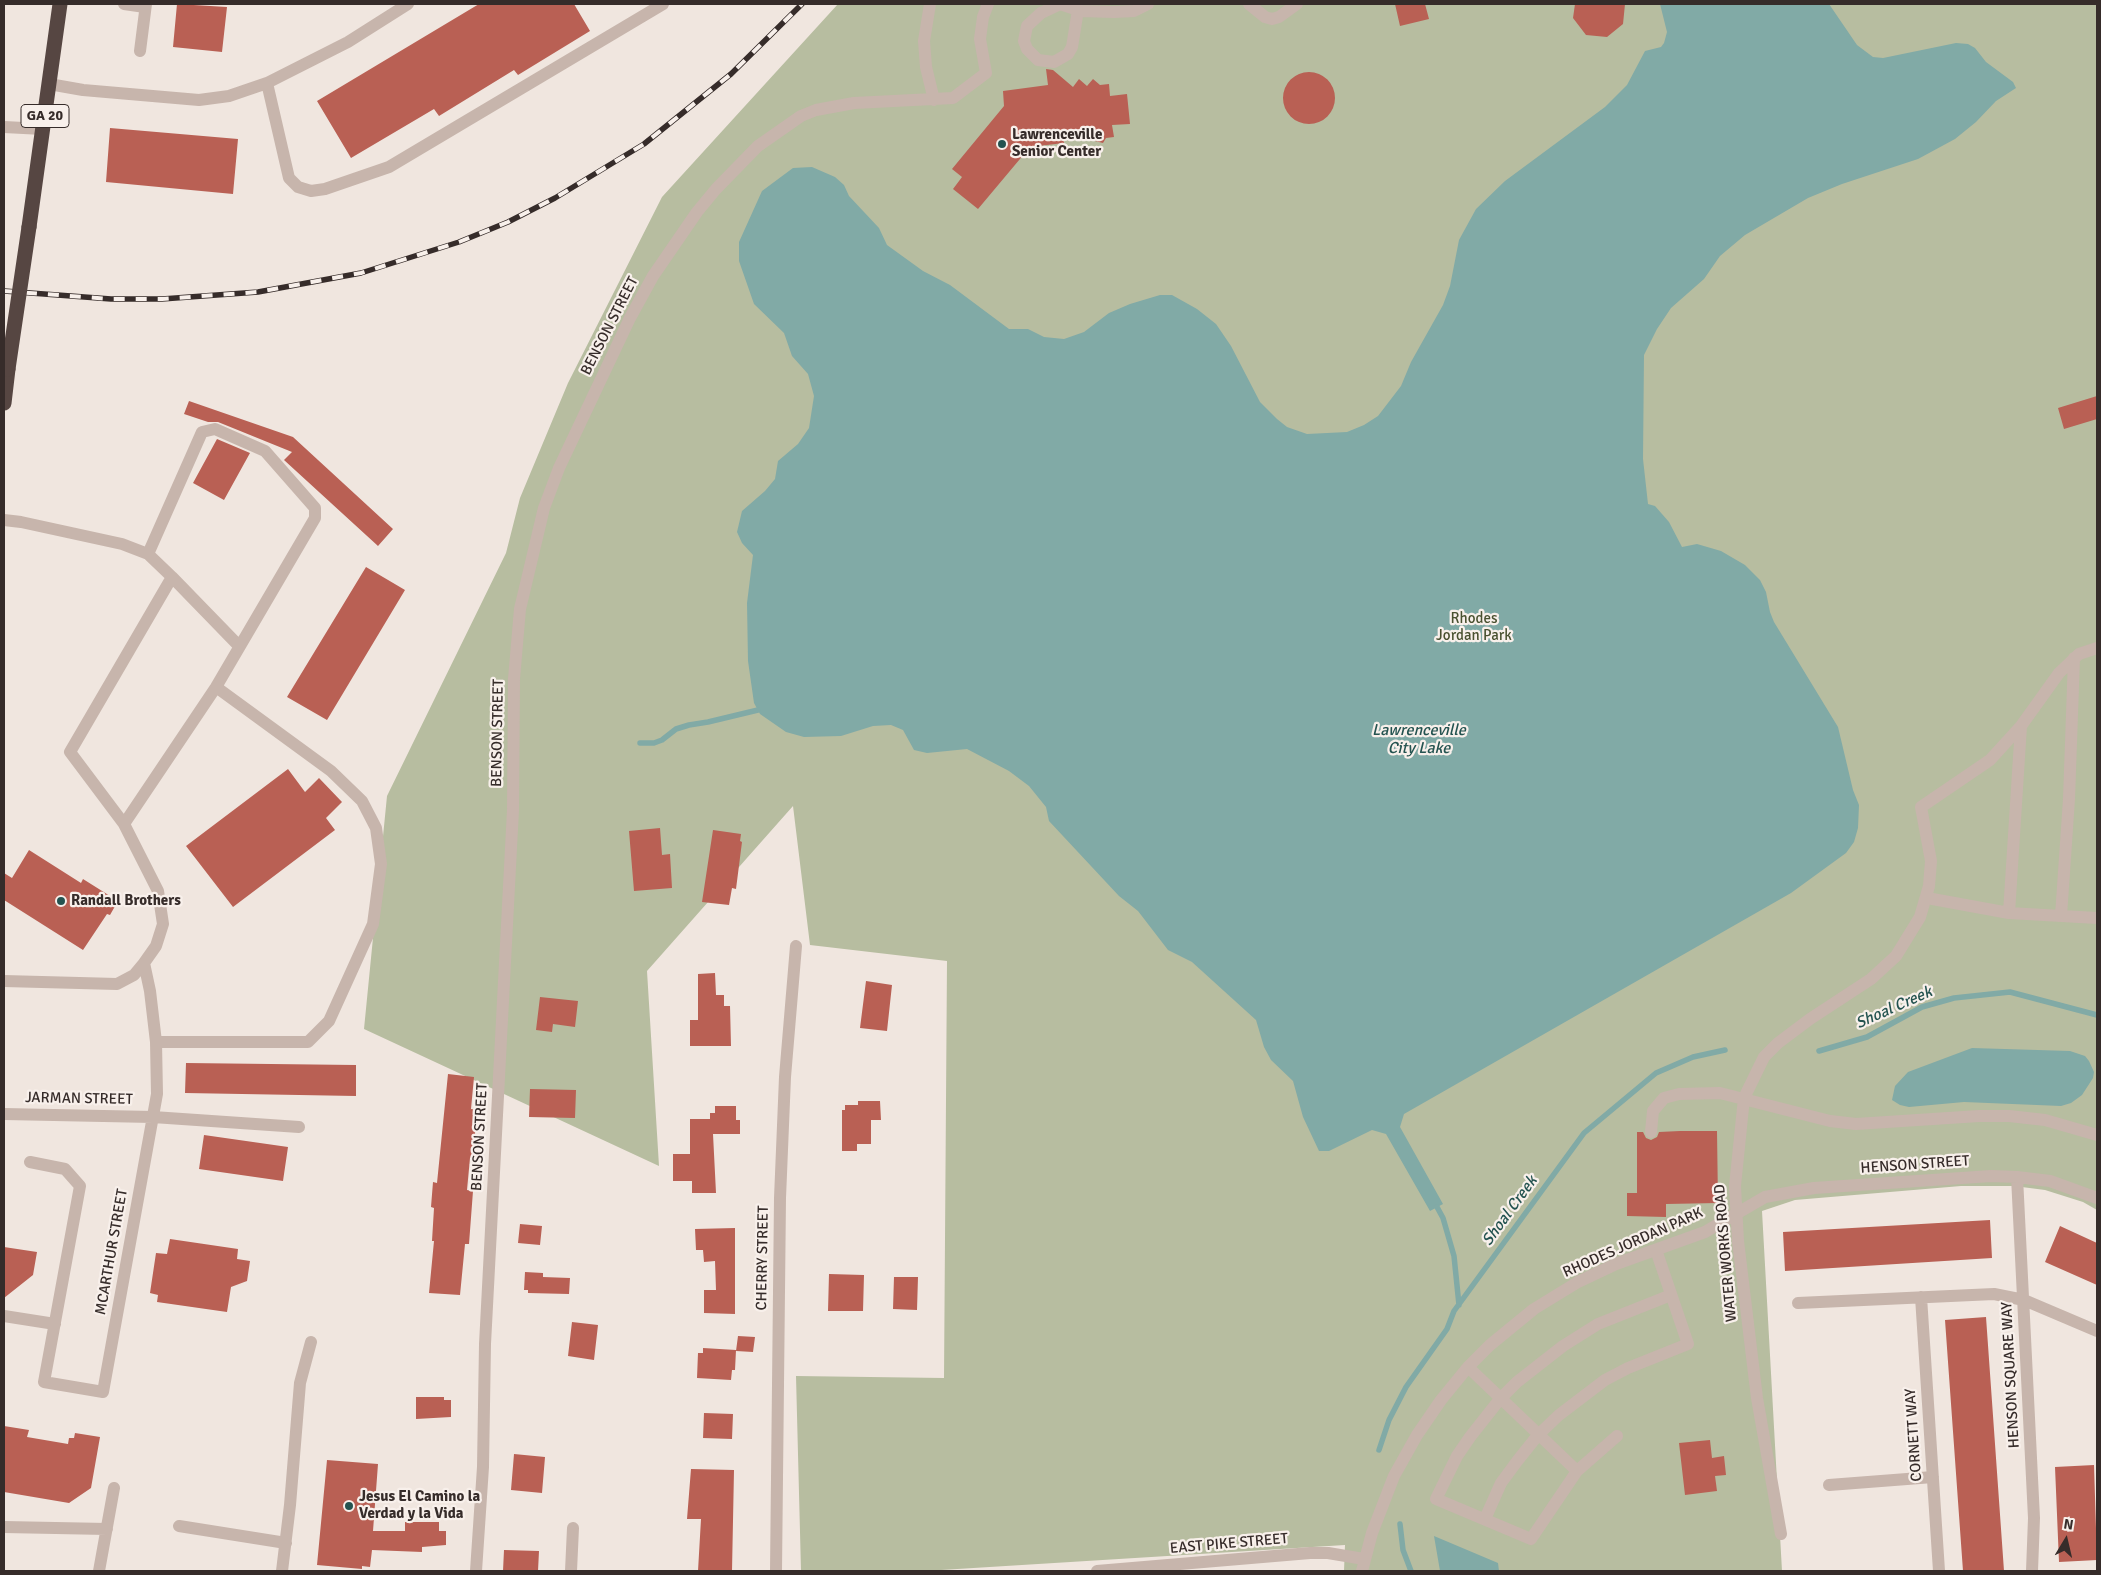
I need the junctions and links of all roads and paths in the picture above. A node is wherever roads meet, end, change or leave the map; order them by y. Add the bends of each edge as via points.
1 (60, 4) edge
2 (124, 4) edge
3 (408, 4) edge
4 (663, 4) edge
5 (930, 4) edge
6 (988, 4) edge
7 (1060, 4) edge
8 (1148, 4) edge
9 (1249, 4) edge
10 (1297, 4) edge
11 (146, 5) edge
12 (1127, 8) edge
13 (1078, 10) junction
14 (140, 51) dead end
15 (267, 83) junction
16 (49, 84) junction
17 (934, 100) junction
18 (4, 127) edge
19 (44, 129) junction
20 (4, 403) edge
21 (4, 520) edge
22 (148, 554) junction
23 (172, 577) junction
24 (239, 646) junction
25 (2097, 648) edge
26 (2074, 658) junction
27 (216, 687) junction
28 (2021, 726) junction
29 (124, 824) junction
30 (1927, 898) junction
31 (2009, 913) junction
32 (2061, 916) junction
33 (2097, 918) edge
34 (796, 946) dead end
35 (144, 963) junction
36 (4, 981) edge
37 (156, 1042) junction
38 (1744, 1098) junction
39 (4, 1114) edge
40 (153, 1117) junction
41 (299, 1127) dead end
42 (1652, 1132) dead end
43 (2097, 1135) edge
44 (30, 1162) dead end
45 (2017, 1176) junction
46 (2097, 1198) edge
47 (1736, 1212) junction
48 (1656, 1250) junction
49 (1671, 1295) junction
50 (1921, 1297) junction
51 (2024, 1300) junction
52 (1798, 1303) dead end
53 (4, 1316) edge
54 (55, 1324) junction
55 (2097, 1331) edge
56 (311, 1342) dead end
57 (1468, 1367) junction
58 (1500, 1399) junction
59 (1538, 1435) junction
60 (1617, 1436) dead end
61 (1577, 1471) junction
62 (1933, 1477) junction
63 (1829, 1484) dead end
64 (114, 1488) dead end
65 (1485, 1519) junction
66 (179, 1526) dead end
67 (4, 1527) edge
68 (573, 1528) dead end
69 (107, 1529) junction
70 (1781, 1534) dead end
71 (286, 1543) junction
72 (1363, 1565) edge
73 (99, 1571) edge
74 (282, 1571) edge
75 (476, 1571) edge
76 (571, 1571) edge
77 (776, 1571) edge
78 (1096, 1571) edge
79 (1940, 1571) edge
80 (2032, 1571) edge

1 - 16 highway, GA 20
2 - 11 street
3 - 15 street via 348,42
4 - 15 street via 389,167 324,189 311,191 298,187 289,178
5 - 17 street via 924,41
6 - 17 street, BENSON STREET via 982,17 980,39 986,73 953,98
7 - 13 street
7 - 13 street via 1041,13 1028,26 1024,41 1038,60 1054,62 1068,54
8 - 12 street
9 - 10 street via 1272,19
11 - 14 street
12 - 13 street
15 - 16 street via 229,96 199,100
16 - 19 highway, GA 20
17 - 75 street, BENSON STREET via 836,105 801,116 758,146 716,189 674,244 635,309 559,468 544,508 520,609 514,679 508,910
18 - 19 street
19 - 20 highway, GA 20, bridge
21 - 22 street via 122,544
22 - 23 street
22 - 24 street via 202,432 215,429 265,451 315,508 315,518
23 - 24 street
23 - 29 street via 70,752
24 - 27 street
25 - 26 street
26 - 28 street via 2059,673
26 - 32 street
27 - 29 street
27 - 37 street via 331,771 362,801 376,828 381,864 373,924 329,1021 308,1042
28 - 30 street, WATER WORKS ROAD via 1990,760 1921,807 1931,860
28 - 31 street
29 - 35 street via 158,891 162,910 164,924 156,946
30 - 31 street
30 - 38 street, WATER WORKS ROAD via 1911,936 1896,956 1871,980 1778,1043 1764,1057
31 - 32 street
32 - 33 street
34 - 77 street, CHERRY STREET via 785,1077 780,1198
35 - 36 street via 134,974 117,984
35 - 37 street, MCARTHUR STREET
37 - 40 street, MCARTHUR STREET via 157,1094
38 - 42 street via 1720,1093 1668,1096 1653,1111
38 - 43 street via 1806,1116 1856,1124 2009,1116 2045,1120
38 - 47 street, WATER WORKS ROAD via 1735,1186
39 - 40 street, JARMAN STREET
40 - 41 street, JARMAN STREET
40 - 54 street, MCARTHUR STREET via 103,1392 44,1382
44 - 54 street via 66,1169 80,1186
45 - 46 street, HENSON STREET via 2050,1181
45 - 47 street, HENSON STREET via 1814,1188 1765,1197
45 - 51 street, HENSON SQUARE WAY
47 - 48 street, RHODES JORDAN PARK via 1705,1232
47 - 70 street, WATER WORKS ROAD via 1757,1398
48 - 49 street
48 - 57 street, RHODES JORDAN PARK via 1578,1282 1556,1295 1490,1345
49 - 58 street via 1598,1324 1539,1363
49 - 59 street via 1688,1344 1605,1380
50 - 51 street via 1994,1294
50 - 52 street
50 - 62 street, CORNETT WAY
51 - 55 street
51 - 80 street, HENSON SQUARE WAY via 2034,1518
53 - 54 street
56 - 71 street via 300,1383
57 - 58 street
57 - 72 street, RHODES JORDAN PARK via 1440,1400 1399,1468
58 - 59 street
58 - 65 street via 1457,1456 1436,1499
59 - 61 street
59 - 65 street via 1501,1483
60 - 61 street
61 - 65 street via 1531,1540
62 - 63 street
62 - 79 street, CORNETT WAY
64 - 69 street
66 - 71 street
67 - 69 street
68 - 76 street
69 - 73 street
71 - 74 street
72 - 78 street, EAST PIKE STREET via 1328,1553 1310,1553

